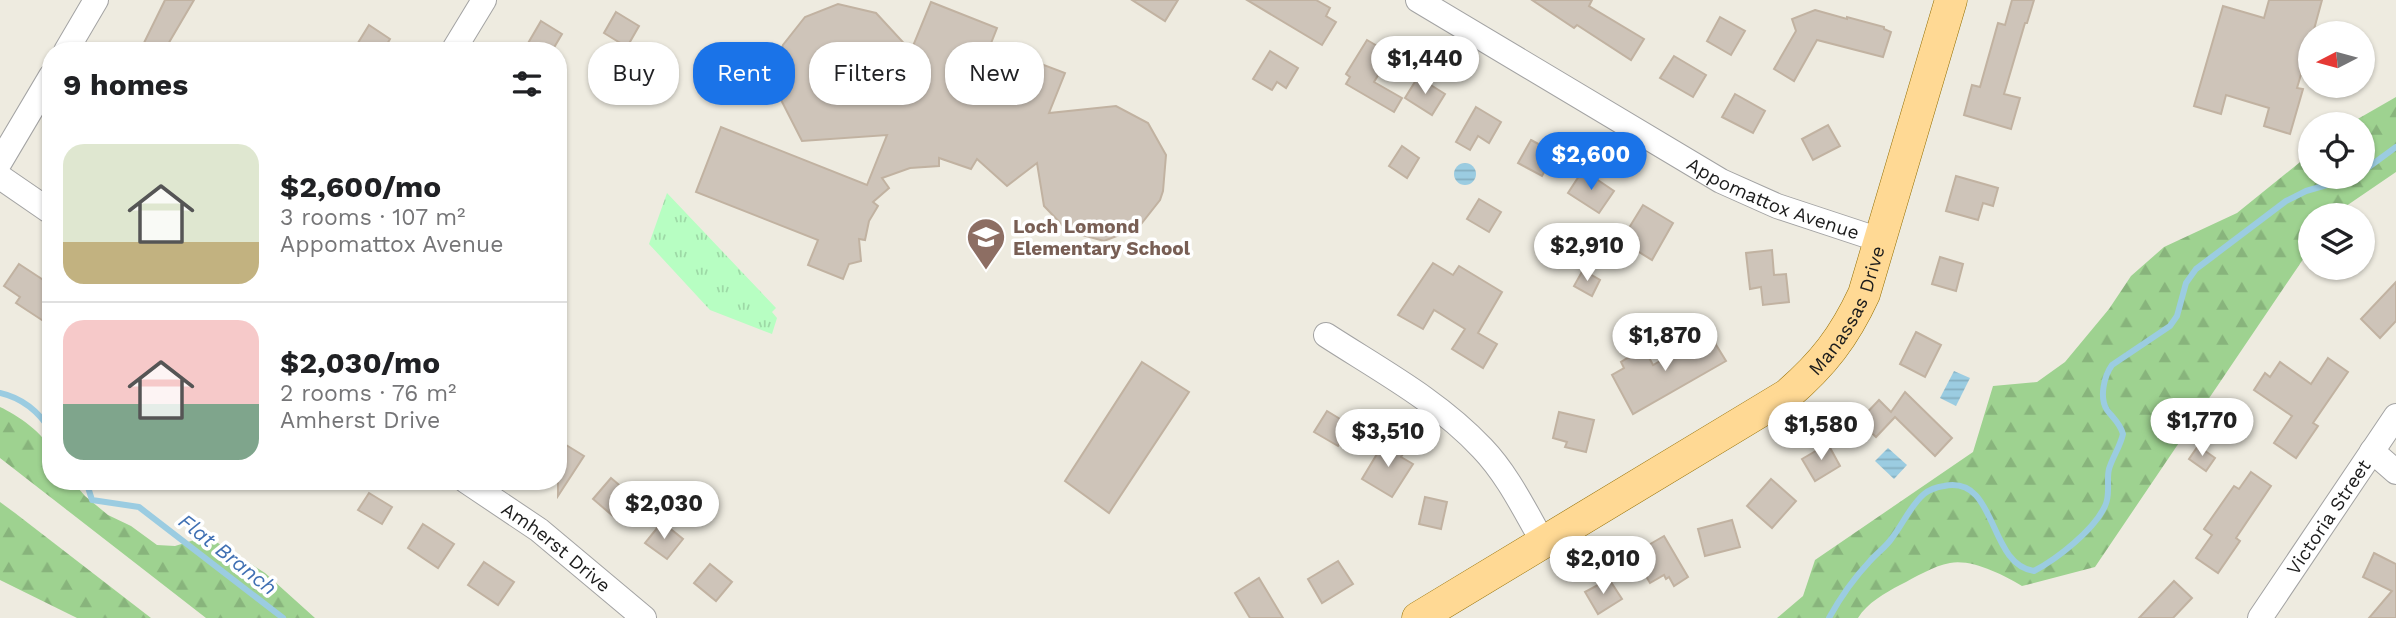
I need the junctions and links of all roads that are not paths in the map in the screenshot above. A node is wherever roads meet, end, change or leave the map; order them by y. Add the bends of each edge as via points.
1 (96, 0) edge
2 (484, 0) edge
3 (1418, 0) edge
4 (1951, 0) edge
5 (71, 42) edge
6 (458, 42) edge
7 (42, 91) edge
8 (0, 162) edge
9 (0, 177) edge
10 (42, 206) edge
11 (1880, 240) junction
12 (1326, 335) dead end
13 (2396, 416) edge
14 (2372, 451) junction
15 (2396, 472) edge
16 (479, 490) edge
17 (1544, 542) junction
18 (644, 618) edge
19 (1419, 618) edge
20 (2260, 618) edge

1 - 5 street
2 - 6 street
3 - 11 street, Appomattox Avenue via 1721,181 1777,206
4 - 11 main road, Manassas Drive
7 - 8 street
9 - 10 street
11 - 17 main road, Manassas Drive via 1849,325 1813,373 1787,395
12 - 17 street via 1457,423 1507,480
13 - 14 street, Victoria Street
14 - 15 street
14 - 20 street, Victoria Street
16 - 18 street, Amherst Drive via 539,530
17 - 19 main road, Manassas Drive

